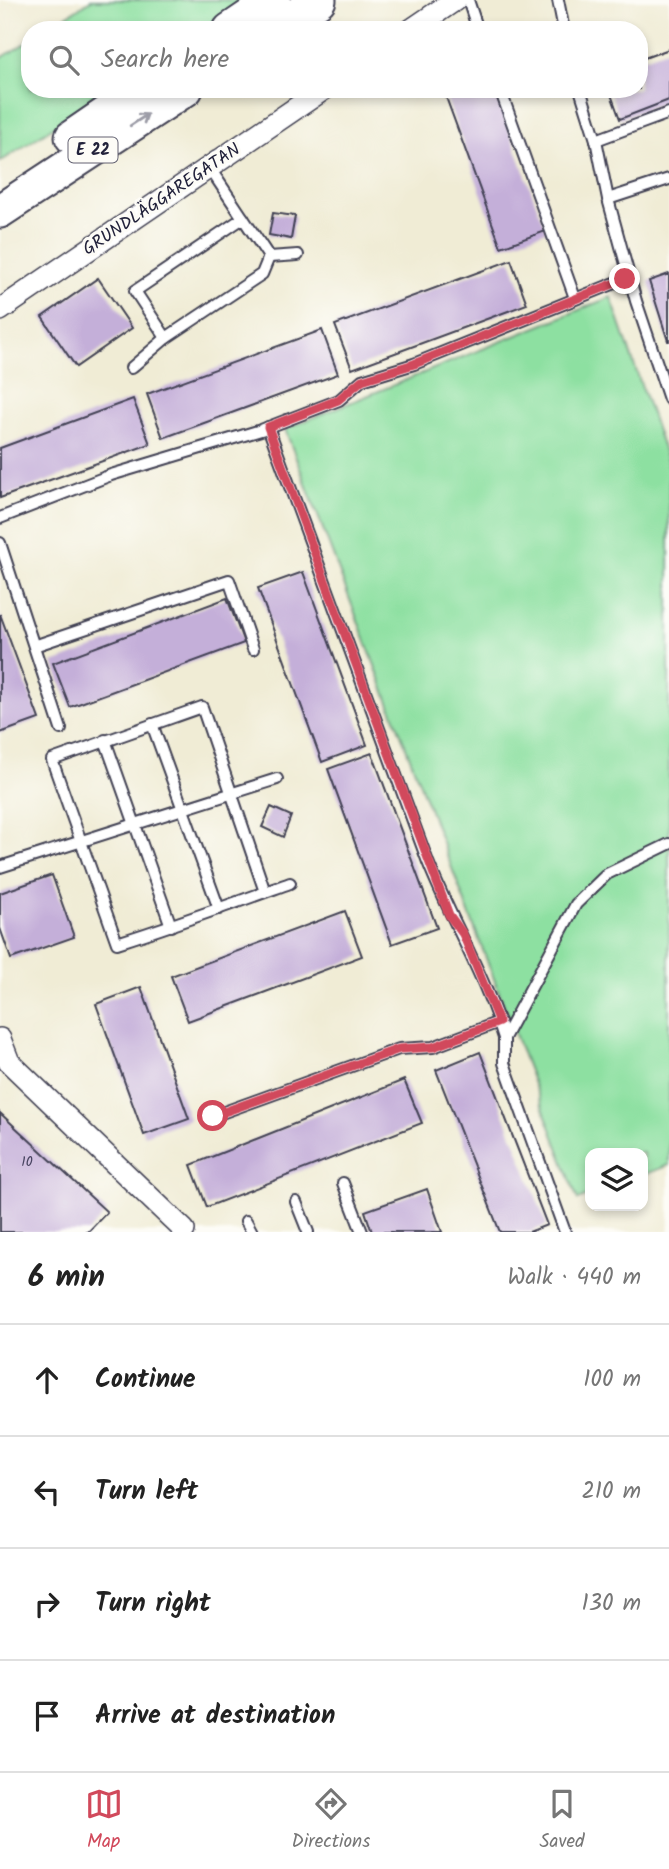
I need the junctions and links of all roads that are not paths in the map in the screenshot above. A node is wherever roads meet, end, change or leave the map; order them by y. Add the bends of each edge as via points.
1 (274, 0) edge
2 (319, 0) edge
3 (455, 0) edge
4 (468, 0) edge
5 (558, 0) edge
6 (243, 21) edge
7 (288, 21) edge
8 (424, 21) edge
9 (475, 21) edge
10 (562, 21) edge
11 (129, 98) edge
12 (172, 98) edge
13 (311, 98) edge
14 (503, 98) edge
15 (583, 98) edge
16 (669, 113) edge
17 (596, 140) junction
18 (209, 167) junction
19 (669, 179) edge
20 (0, 186) edge
21 (608, 199) junction
22 (0, 211) edge
23 (243, 218) junction
24 (298, 255) dead end
25 (269, 257) junction
26 (625, 279) dead end
27 (575, 298) junction
28 (0, 310) edge
29 (166, 338) junction
30 (131, 368) dead end
31 (669, 399) edge
32 (268, 427) junction
33 (0, 518) edge
34 (0, 543) edge
35 (34, 646) junction
36 (253, 649) dead end
37 (152, 724) junction
38 (61, 729) dead end
39 (105, 740) junction
40 (277, 779) dead end
41 (231, 793) junction
42 (180, 808) junction
43 (137, 822) junction
44 (80, 841) junction
45 (669, 844) edge
46 (0, 867) edge
47 (290, 883) dead end
48 (265, 892) junction
49 (219, 909) junction
50 (171, 926) junction
51 (499, 1022) junction
52 (504, 1038) junction
53 (0, 1039) edge
54 (213, 1116) dead end
55 (343, 1183) dead end
56 (296, 1202) dead end
57 (246, 1221) dead end
58 (186, 1231) edge
59 (252, 1232) edge
60 (308, 1232) edge
61 (362, 1232) edge
62 (565, 1232) edge

1 - 6 highway
2 - 7 highway
3 - 8 street
4 - 9 lane
5 - 10 lane
11 - 20 highway, E 22
22 -> 12 highway, E 22
13 - 18 street, GRUNDLÄGGAREGATAN
14 - 27 lane
15 - 17 lane
16 - 17 lane
17 - 21 lane
18 - 23 lane
18 - 28 street, GRUNDLÄGGAREGATAN
19 - 21 lane
21 - 31 lane
23 - 25 lane
23 - 29 lane via 135,291
24 - 25 lane
25 - 29 lane via 262,274
26 - 27 lane
27 - 32 lane via 414,364 362,380 338,400
29 - 30 lane
32 - 33 lane via 111,475
32 - 51 lane via 449,915 463,934
34 - 35 lane
35 - 36 lane via 229,580
35 - 38 lane
37 - 39 lane
37 - 41 lane via 202,707
37 - 42 lane
39 - 43 lane
39 - 44 lane via 52,760
40 - 41 lane
41 - 42 lane
41 - 48 lane
42 - 43 lane
42 - 49 lane
43 - 44 lane
43 - 50 lane
44 - 46 lane
44 - 50 lane via 117,943
45 - 52 lane via 607,874 576,904
47 - 48 lane
48 - 49 lane
49 - 50 lane
51 - 52 lane
51 - 54 lane via 433,1047 399,1049
52 - 62 lane via 504,1063
53 - 58 street via 9,1062
55 - 61 lane
56 - 60 lane
57 - 59 lane

